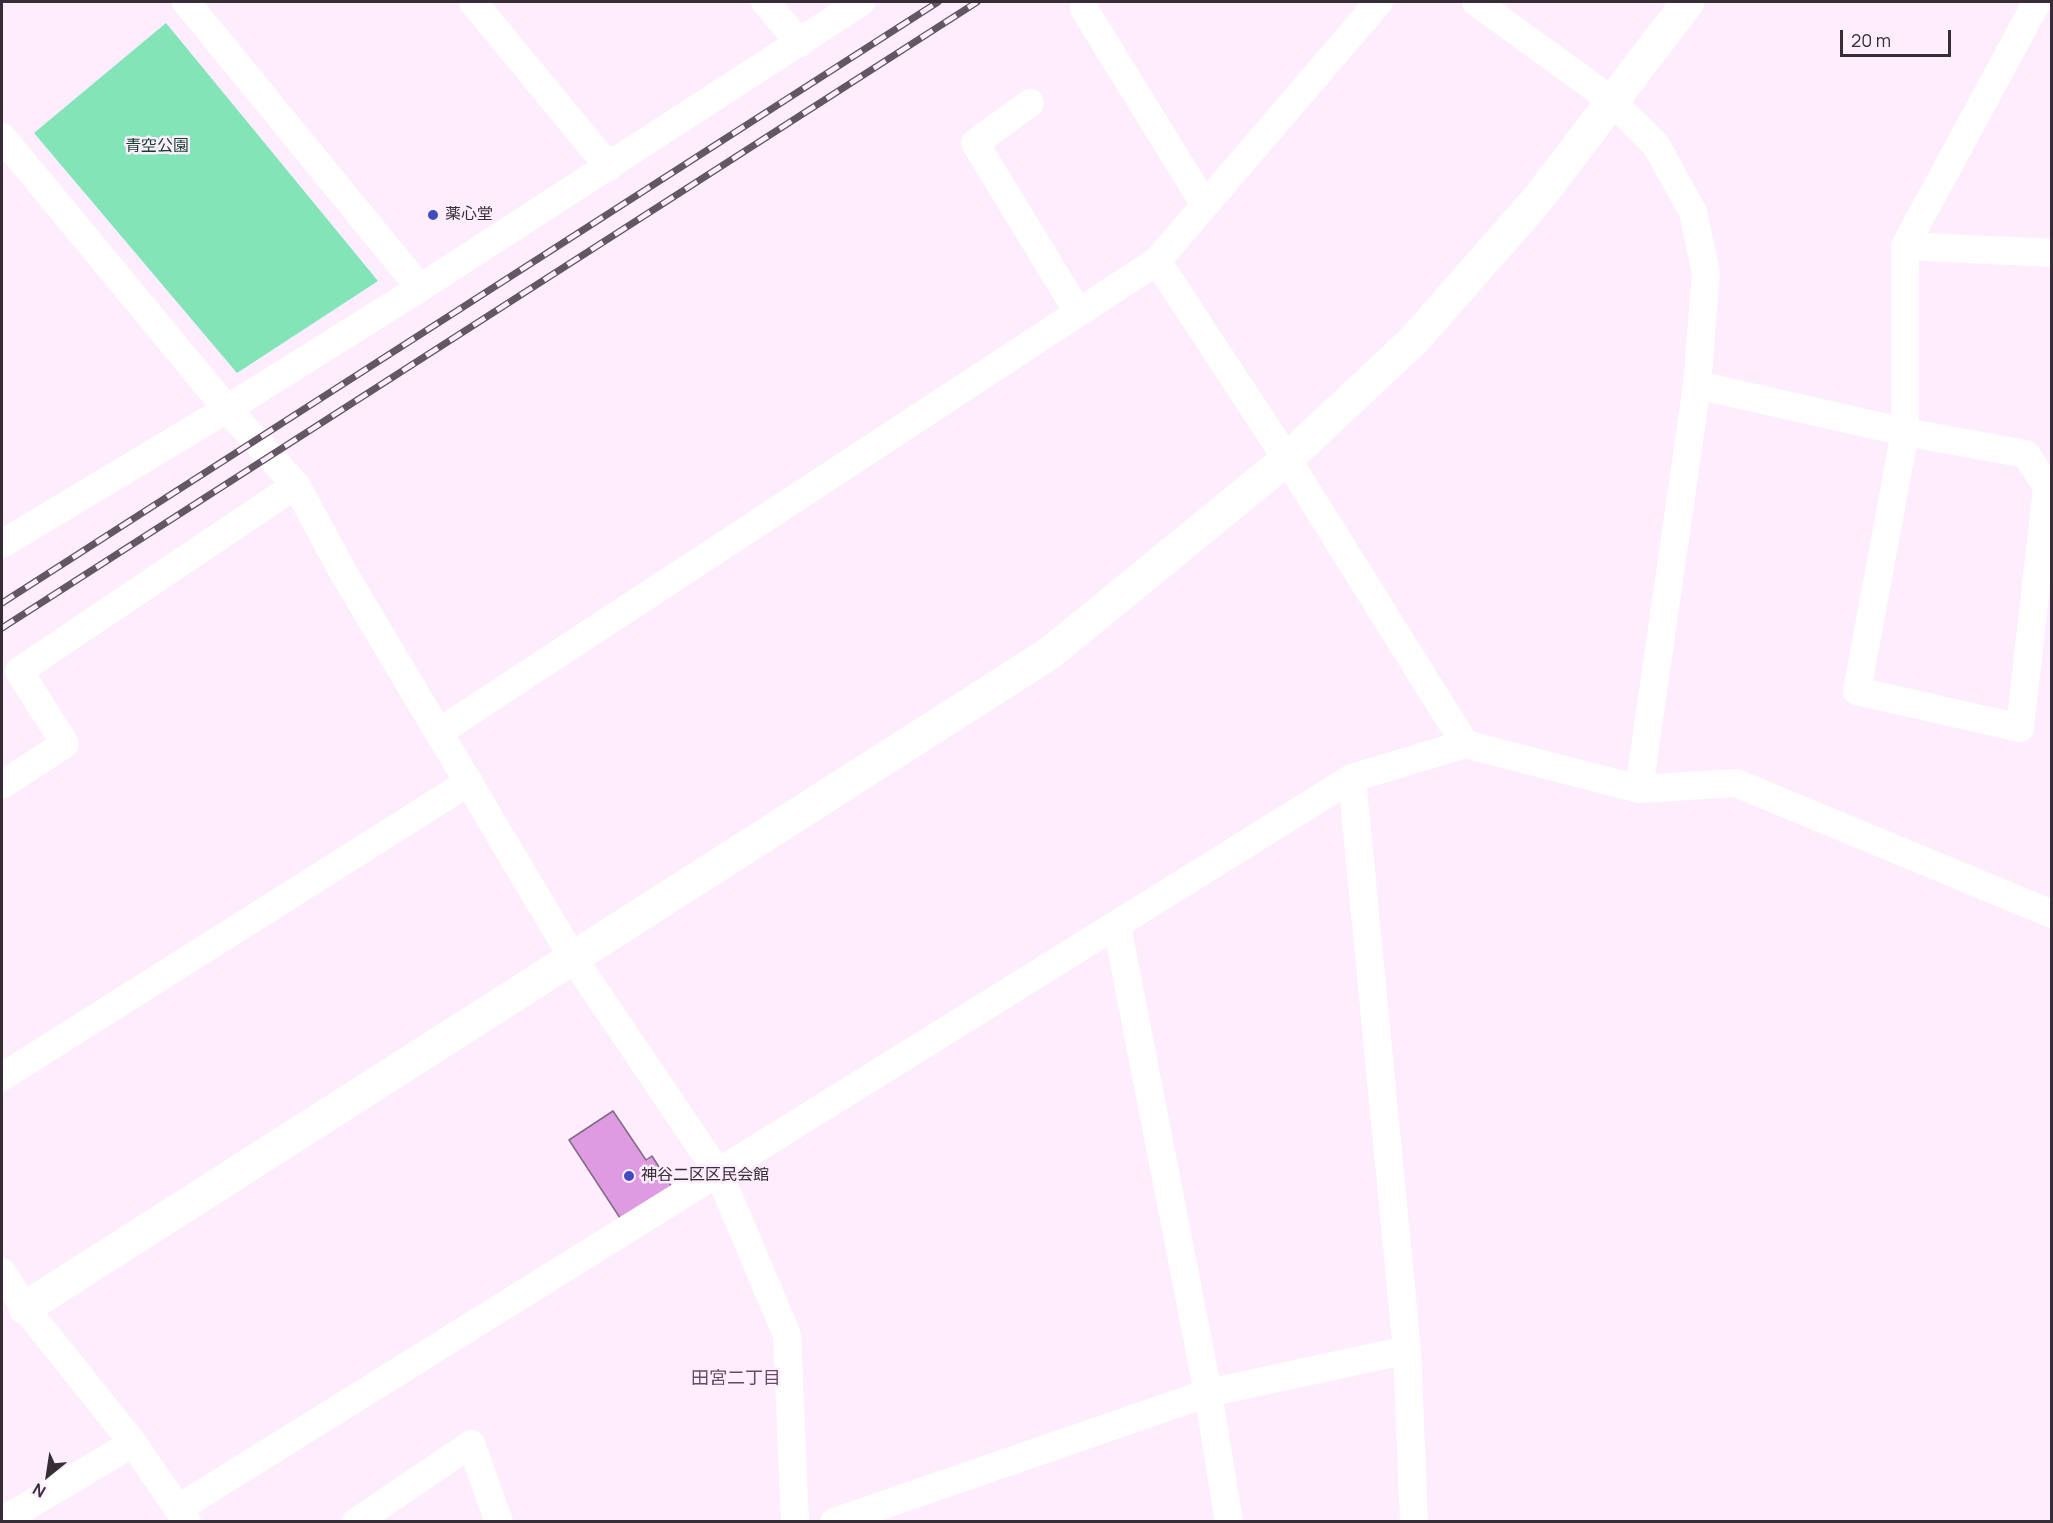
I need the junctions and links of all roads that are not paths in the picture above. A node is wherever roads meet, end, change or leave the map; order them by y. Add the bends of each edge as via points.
1 (186, 2) edge
2 (473, 2) edge
3 (765, 2) edge
4 (861, 2) edge
5 (1379, 2) edge
6 (1476, 2) edge
7 (1688, 2) edge
8 (2037, 2) edge
9 (1084, 9) dead end
10 (800, 43) junction
11 (1611, 100) junction
12 (1030, 103) dead end
13 (2, 137) edge
14 (609, 167) junction
15 (1205, 205) junction
16 (1905, 246) junction
17 (2052, 253) edge
18 (1157, 261) junction
19 (420, 288) junction
20 (1078, 312) junction
21 (1697, 385) junction
22 (227, 409) junction
23 (1905, 432) junction
24 (1287, 459) junction
25 (296, 485) junction
26 (2, 544) edge
27 (439, 732) junction
28 (1465, 744) junction
29 (1352, 778) junction
30 (469, 782) junction
31 (2, 785) edge
32 (1640, 789) junction
33 (2052, 914) edge
34 (1118, 926) junction
35 (573, 958) junction
36 (2, 1077) edge
37 (719, 1174) junction
38 (10, 1290) edge
39 (1407, 1350) junction
40 (1208, 1393) junction
41 (133, 1443) junction
42 (183, 1515) edge
43 (2, 1521) edge
44 (356, 1521) edge
45 (499, 1521) edge
46 (795, 1521) edge
47 (834, 1521) edge
48 (1229, 1521) edge
49 (1414, 1521) edge

1 - 19 street
2 - 14 street
3 - 10 street
4 - 10 street
5 - 15 street
6 - 11 street
7 - 11 street
8 - 16 street
9 - 15 street
10 - 14 street
11 - 21 street via 1656,145 1693,212 1706,273
11 - 24 street via 1537,200 1414,340
12 - 20 street via 975,143
13 - 22 street
14 - 19 street
15 - 18 street
16 - 17 street
16 - 23 street
18 - 20 street
18 - 24 street
19 - 22 street
20 - 27 street
21 - 23 street
21 - 32 street
22 - 25 street
22 - 26 street
23 - 23 street via 1857,691 2020,728 2047,488 2026,454
24 - 28 street
24 - 35 street via 1050,653
25 - 27 street
25 - 31 street via 19,671 65,744
27 - 30 street
28 - 29 street
28 - 32 street
29 - 34 street
29 - 39 street
30 - 35 street
30 - 36 street
32 - 33 street via 1736,783
34 - 37 street
34 - 40 street
35 - 37 street
35 - 38 street
37 - 42 street
37 - 46 street via 787,1335
38 - 41 street
39 - 40 street
39 - 49 street
40 - 47 street
40 - 48 street
41 - 42 street
41 - 43 street
44 - 45 street via 471,1444

